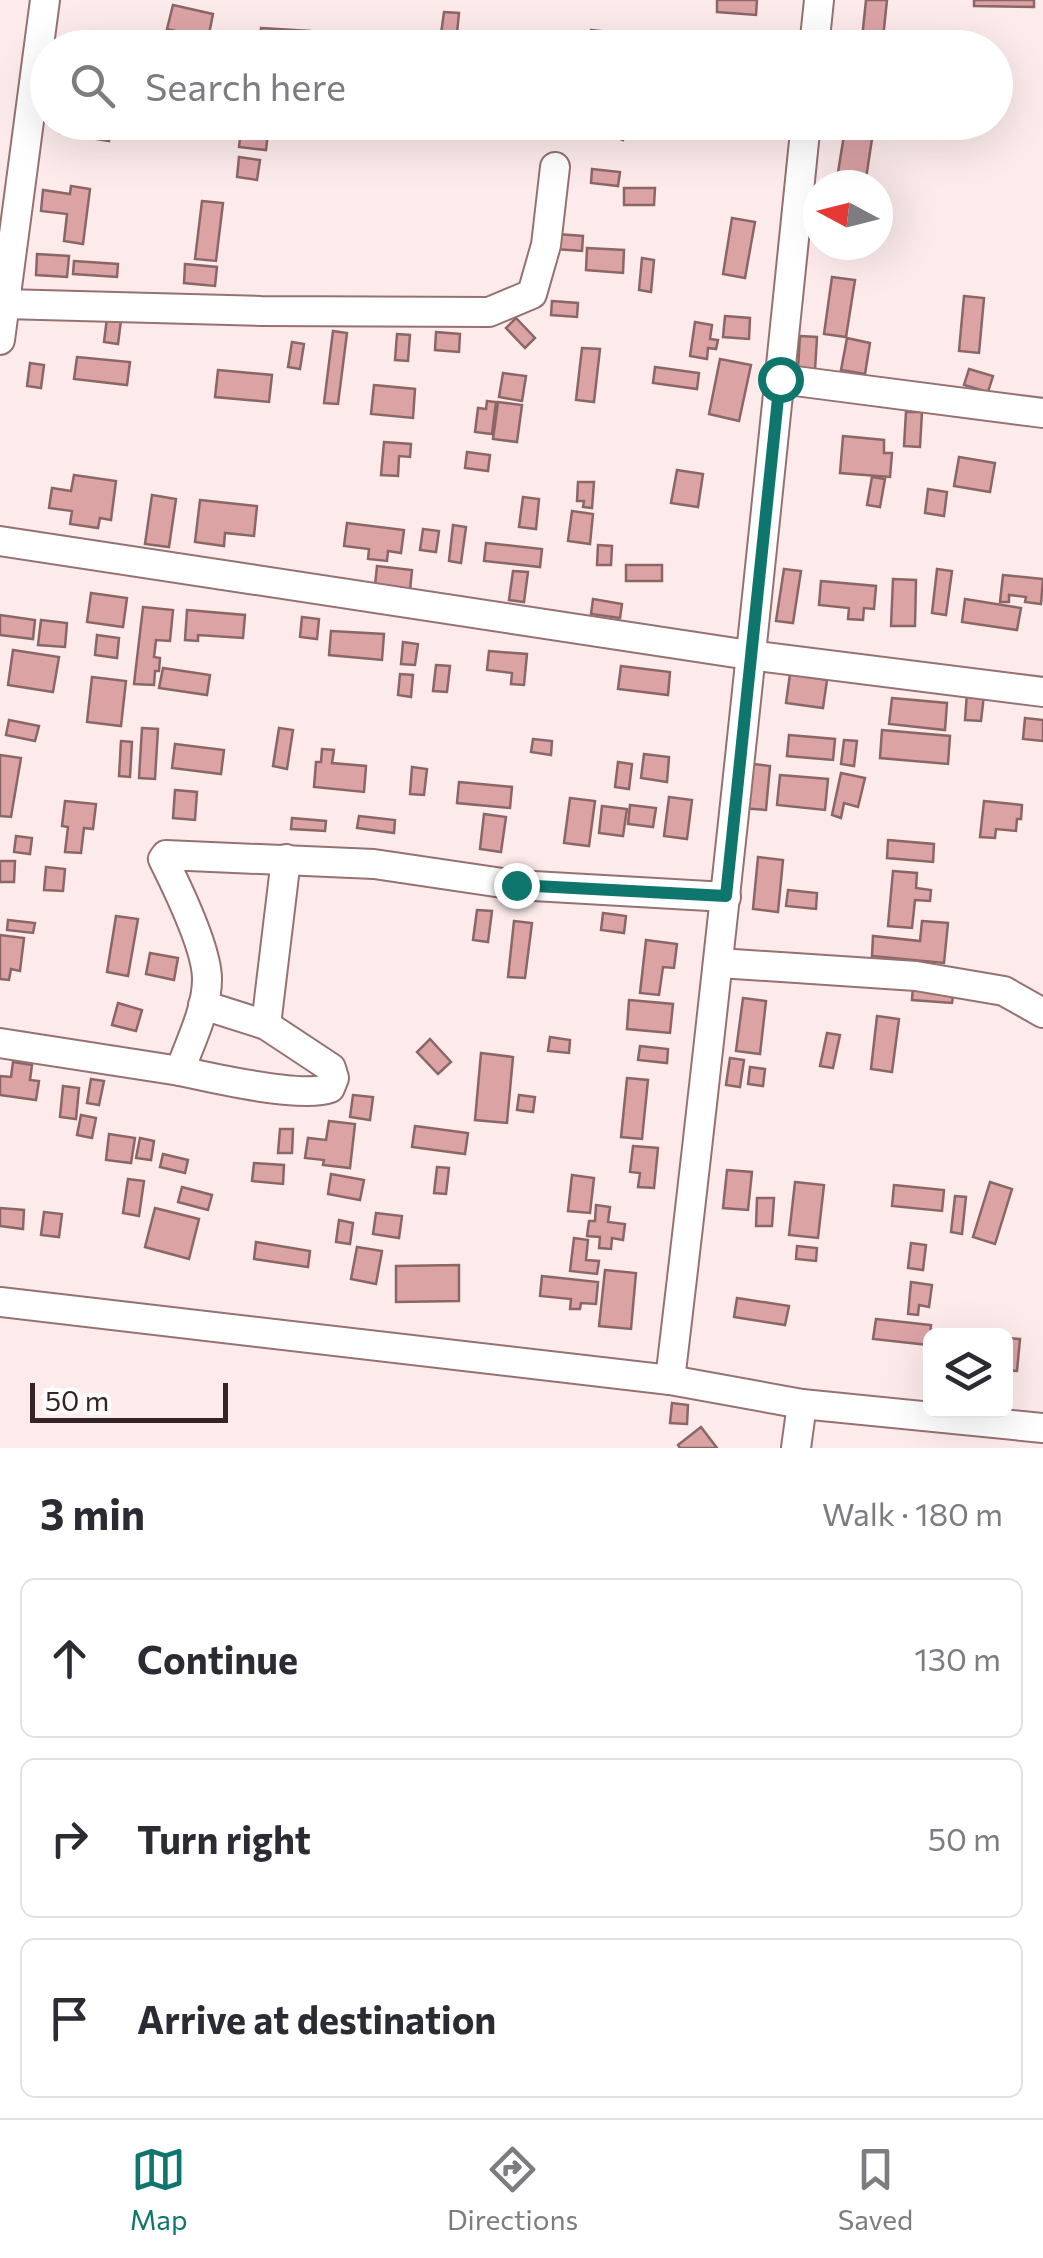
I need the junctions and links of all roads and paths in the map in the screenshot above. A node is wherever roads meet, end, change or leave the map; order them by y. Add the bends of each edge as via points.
1 (45, 0) edge
2 (819, 0) edge
3 (41, 30) edge
4 (816, 30) edge
5 (30, 111) edge
6 (804, 140) edge
7 (555, 166) dead end
8 (4, 304) junction
9 (0, 340) edge
10 (780, 379) junction
11 (1043, 413) edge
12 (0, 541) edge
13 (749, 655) junction
14 (1043, 692) edge
15 (286, 859) junction
16 (726, 896) junction
17 (720, 962) junction
18 (203, 1005) junction
19 (1043, 1014) edge
20 (266, 1026) junction
21 (0, 1044) edge
22 (180, 1071) junction
23 (0, 1302) edge
24 (670, 1380) junction
25 (802, 1404) junction
26 (1043, 1428) edge
27 (796, 1448) edge

1 - 3 street
2 - 4 street
5 - 8 street
6 - 10 street
7 - 8 street via 546,245 532,294 490,312
8 - 9 street
10 - 11 street
10 - 13 street
12 - 13 street
13 - 14 street
13 - 16 street
15 - 16 street via 516,885
15 - 18 street via 164,856 206,961
15 - 20 street
16 - 17 street
17 - 19 street via 1004,990
17 - 24 street
18 - 20 street
18 - 22 street
20 - 22 street via 331,1068 330,1088 256,1086
21 - 22 street
23 - 24 street
24 - 25 street
25 - 26 street
25 - 27 street

